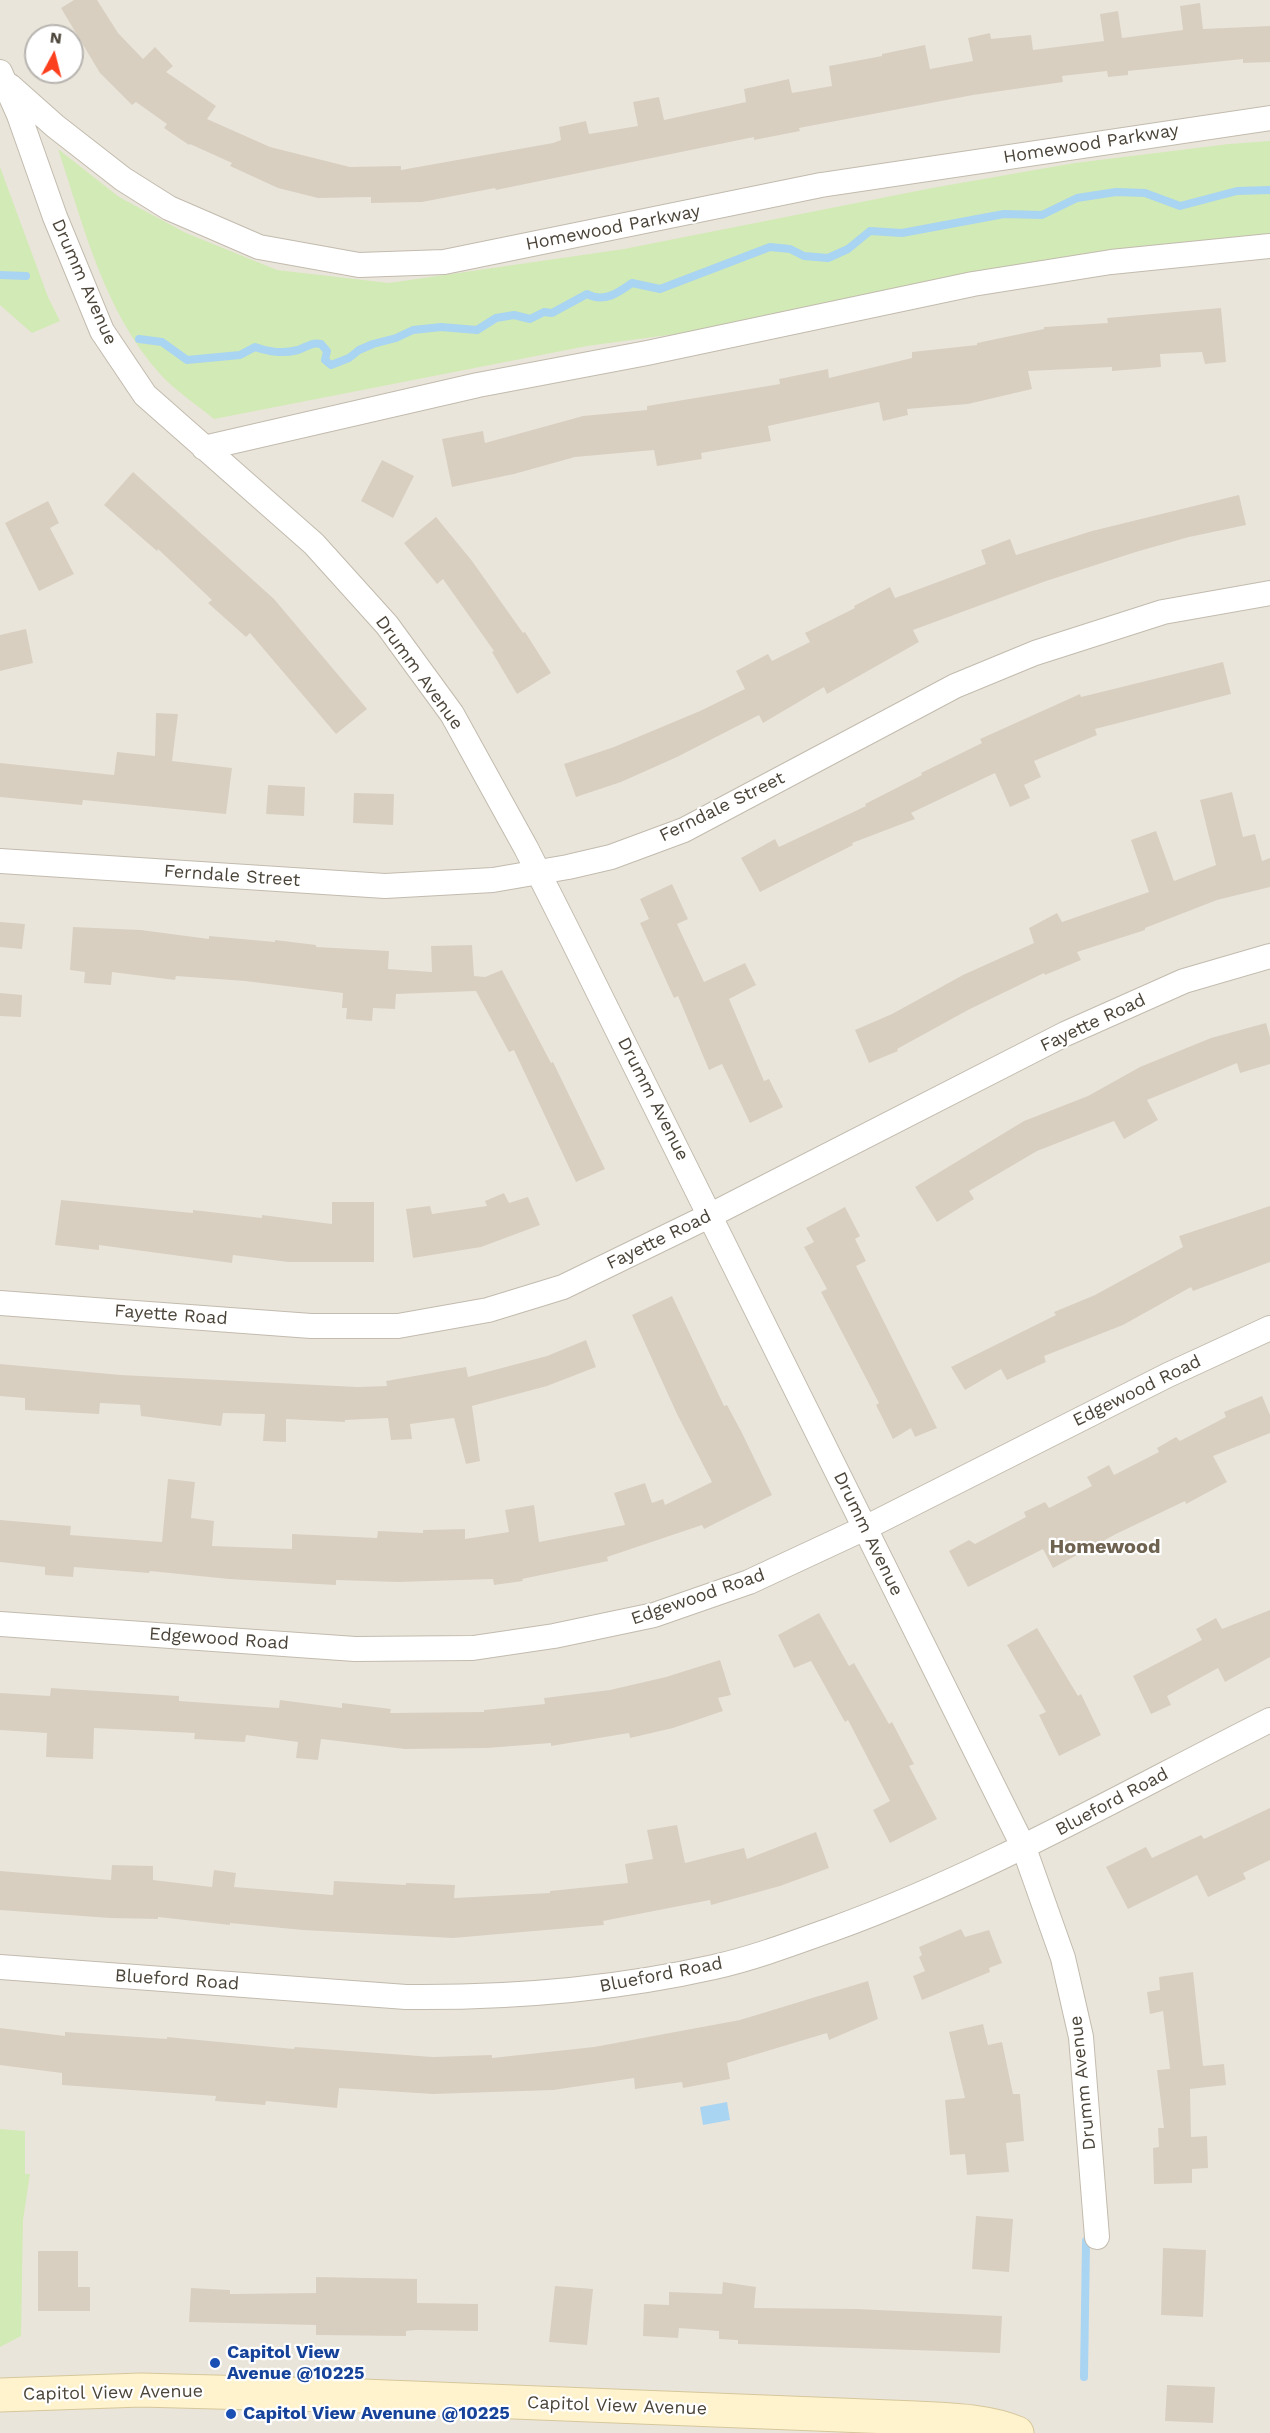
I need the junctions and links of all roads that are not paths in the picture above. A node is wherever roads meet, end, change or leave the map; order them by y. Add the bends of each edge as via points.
1 (2, 76) edge
2 (1270, 118) edge
3 (1270, 246) edge
4 (204, 448) junction
5 (1270, 593) edge
6 (0, 861) edge
7 (538, 873) junction
8 (1270, 956) edge
9 (711, 1215) junction
10 (0, 1304) edge
11 (1270, 1328) edge
12 (865, 1528) junction
13 (0, 1624) edge
14 (1270, 1720) edge
15 (1024, 1848) junction
16 (0, 1967) edge
17 (1097, 2236) dead end
18 (0, 2395) edge
19 (1017, 2433) edge

1 - 2 street, Homewood Parkway via 54,126 123,179 169,207 259,247 359,266 444,262 821,185
1 - 4 street, Drumm Avenue via 102,331 145,395
3 - 4 street via 1111,261 973,284 478,385
4 - 7 street, Drumm Avenue via 314,544 387,625 452,714
5 - 7 street, Ferndale Street via 1163,612 1035,653 955,686 684,830 611,857
6 - 7 street, Ferndale Street via 385,886 493,880
7 - 9 street, Drumm Avenue
8 - 9 street, Fayette Road via 1184,981 1065,1034
9 - 10 street, Fayette Road via 563,1287 488,1310 398,1326 311,1326
9 - 12 street, Drumm Avenue
11 - 12 street, Edgewood Road via 1168,1374
12 - 13 street, Edgewood Road via 749,1582 654,1615 474,1648 356,1649
12 - 15 street, Drumm Avenue
14 - 15 street, Blueford Road
15 - 16 street, Blueford Road via 916,1898 786,1946 714,1967 570,1991 406,1997
15 - 17 street, Drumm Avenue via 1063,1958 1081,2037
18 - 19 main road, Capitol View Avenue via 141,2390 363,2396 916,2418

